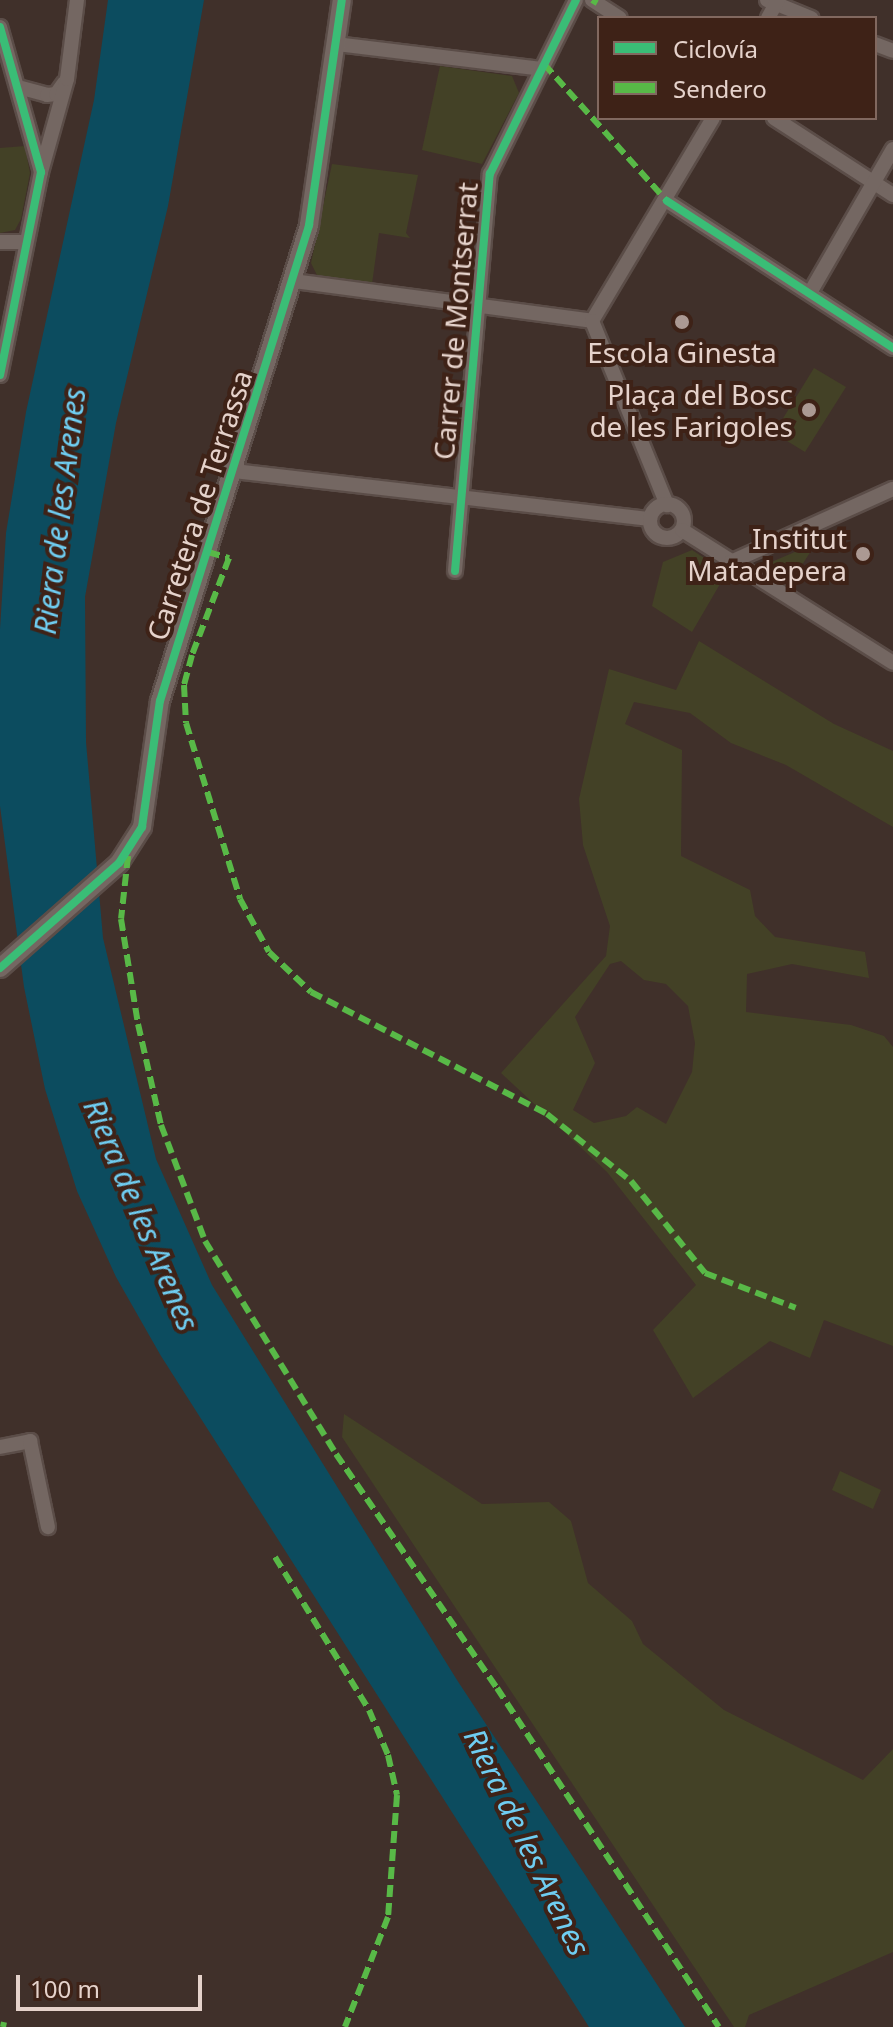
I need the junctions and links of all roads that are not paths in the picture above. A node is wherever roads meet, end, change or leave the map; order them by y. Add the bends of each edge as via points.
1 (77, 0) edge
2 (342, 0) edge
3 (576, 0) edge
4 (592, 0) edge
5 (774, 1) edge
6 (617, 16) edge
7 (807, 16) edge
8 (0, 27) edge
9 (336, 44) junction
10 (4, 57) edge
11 (542, 69) junction
12 (67, 79) junction
13 (18, 87) junction
14 (712, 120) edge
15 (777, 120) edge
16 (893, 149) edge
17 (41, 172) junction
18 (874, 182) junction
19 (893, 195) edge
20 (667, 201) junction
21 (0, 242) edge
22 (25, 242) junction
23 (294, 281) junction
24 (811, 291) junction
25 (476, 309) junction
26 (592, 321) junction
27 (893, 348) edge
28 (0, 375) edge
29 (234, 471) junction
30 (893, 489) edge
31 (461, 498) junction
32 (667, 505) junction
33 (650, 519) junction
34 (682, 530) junction
35 (731, 562) junction
36 (455, 571) dead end
37 (893, 663) edge
38 (0, 968) edge
39 (0, 1447) edge
40 (48, 1527) dead end

1 - 12 street
2 - 9 street, Carretera de Terrassa
3 - 11 street, Carrer de Montserrat
4 - 6 street
5 - 7 street
8 - 10 street
9 - 11 street
9 - 23 street, Carretera de Terrassa via 315,198
10 - 13 street
11 - 25 street, Carrer de Montserrat via 490,174
12 - 13 street via 56,94
12 - 17 street
13 - 17 street
14 - 20 street
15 - 18 street
16 - 18 street
17 - 22 street
18 - 19 street
18 - 24 street
20 - 24 street
20 - 26 street
21 - 22 street
22 - 28 street
23 - 25 street
23 - 29 street, Carretera de Terrassa
24 - 27 street
25 - 26 street
25 - 31 street, Carrer de Montserrat
26 - 32 street
29 - 31 street
29 - 38 street, Carretera de Terrassa via 160,701 144,821 128,852
30 - 35 street
31 - 33 street
31 - 36 street, Carrer de Montserrat
32 - 33 street
32 - 34 street via 682,513
33 - 34 street via 661,537
34 - 35 street
35 - 37 street
39 - 40 street via 30,1441

